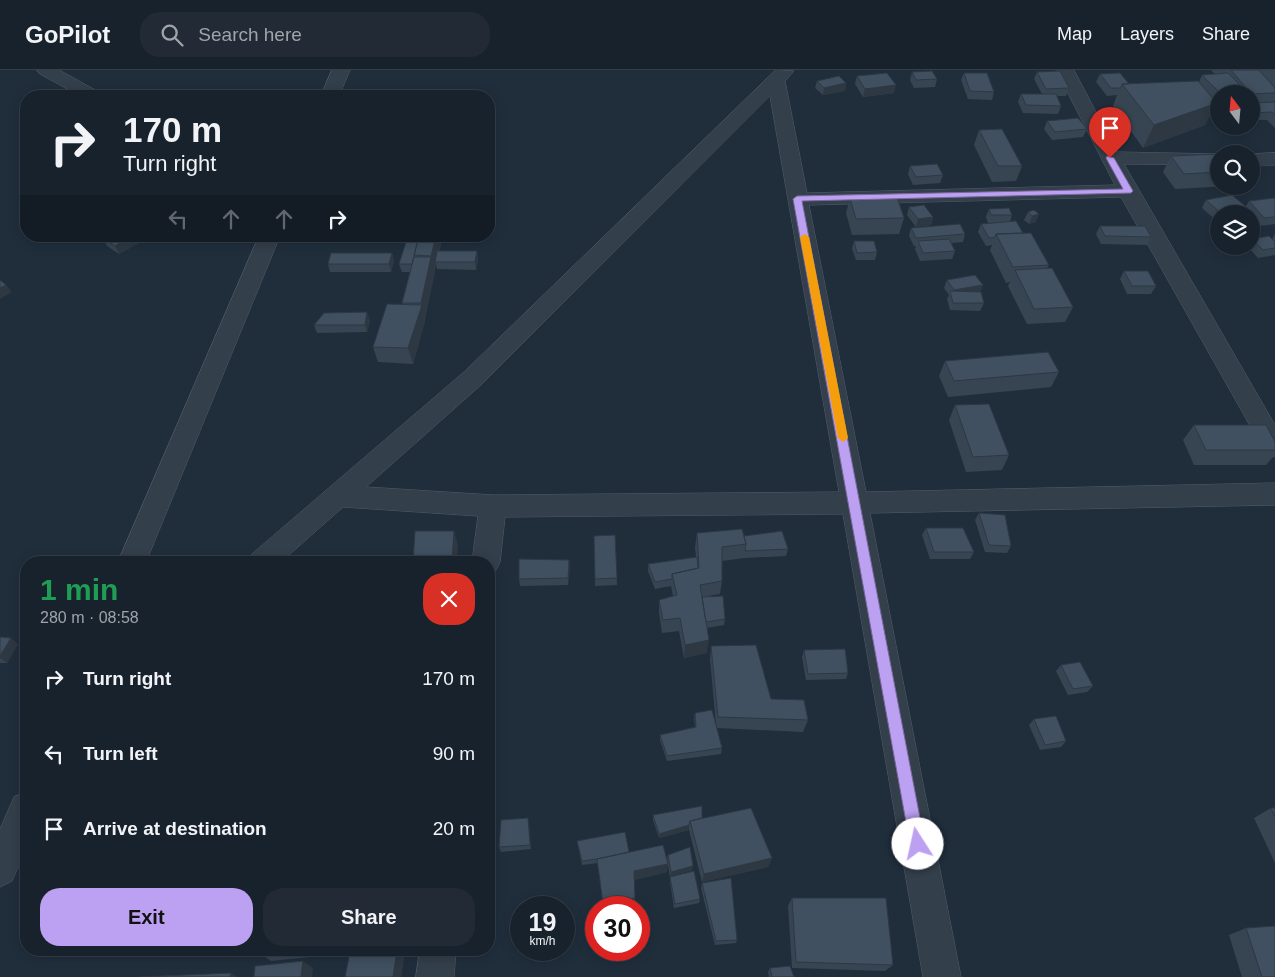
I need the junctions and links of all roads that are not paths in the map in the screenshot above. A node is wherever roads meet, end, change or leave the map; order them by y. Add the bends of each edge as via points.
1 (46, 70) edge
2 (341, 70) edge
3 (1065, 70) edge
4 (781, 75) edge
5 (82, 90) edge
6 (333, 90) edge
7 (1110, 158) junction
8 (1210, 159) edge
9 (1260, 159) edge
10 (1275, 159) edge
11 (1128, 191) junction
12 (797, 199) junction
13 (267, 242) edge
14 (1275, 447) edge
15 (1275, 494) edge
16 (338, 496) junction
17 (855, 502) junction
18 (493, 506) junction
19 (135, 556) edge
20 (269, 556) edge
21 (487, 556) edge
22 (20, 805) edge
23 (20, 823) edge
24 (0, 826) edge
25 (0, 868) edge
26 (437, 956) edge
27 (435, 977) edge
28 (942, 977) edge

1 - 5 street
2 - 6 street
3 - 7 street
4 - 12 street
4 - 16 street via 473,378
7 - 8 street
7 - 11 street
9 - 10 street
11 - 12 street
11 - 14 street
12 - 17 street
13 - 19 street
15 - 17 street
16 - 18 street
16 - 20 street
17 - 18 street
17 - 28 street
18 - 21 street
22 - 24 street
23 - 25 street
26 - 27 street

